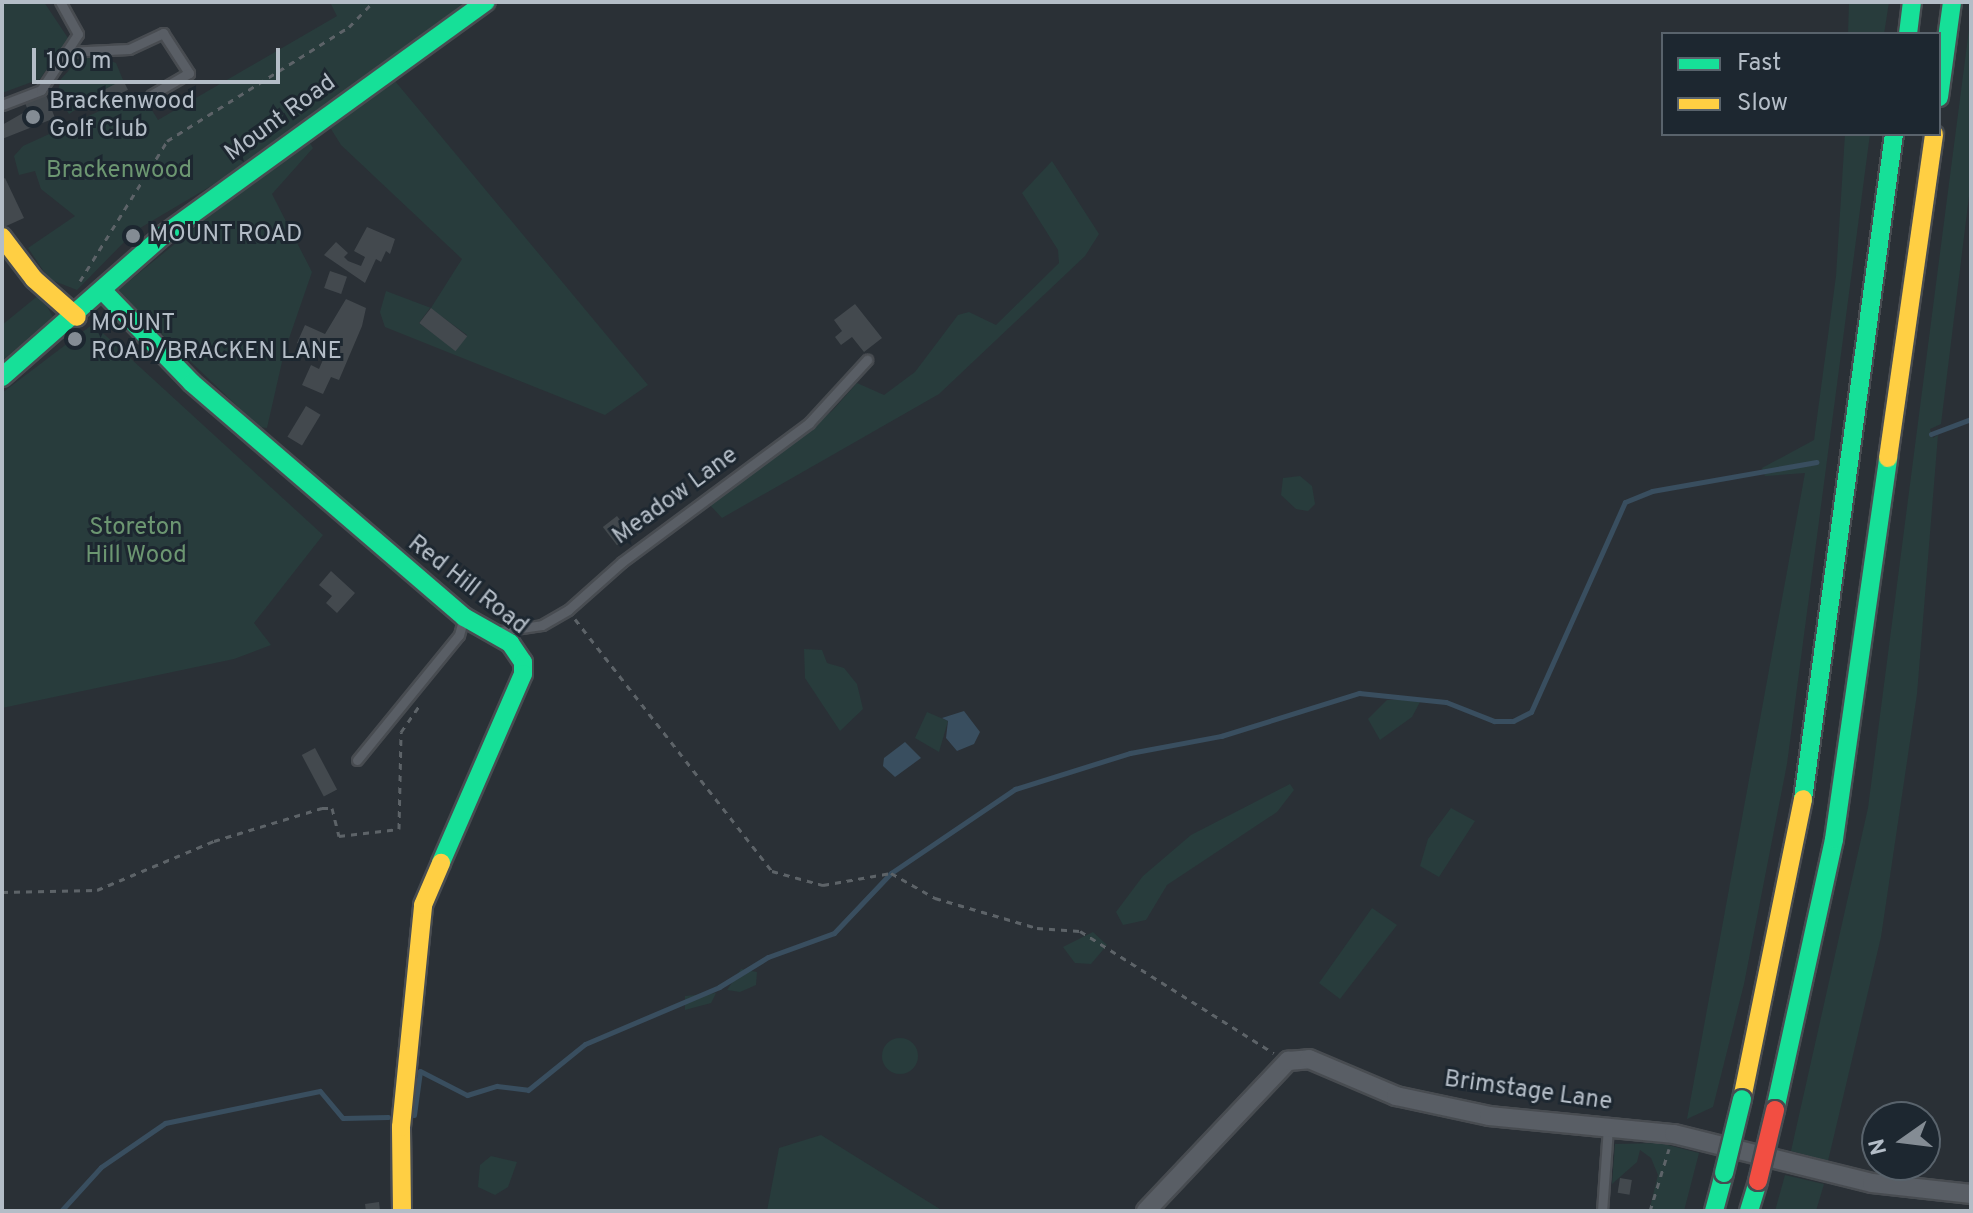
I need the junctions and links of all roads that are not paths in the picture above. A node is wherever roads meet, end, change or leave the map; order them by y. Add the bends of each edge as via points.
1 (60, 2) edge
2 (486, 2) edge
3 (1912, 2) edge
4 (1952, 2) edge
5 (1908, 32) edge
6 (66, 52) junction
7 (1941, 82) edge
8 (151, 95) dead end
9 (2, 105) edge
10 (1894, 136) edge
11 (1934, 136) edge
12 (2, 237) edge
13 (103, 291) junction
14 (77, 317) junction
15 (867, 360) dead end
16 (2, 377) edge
17 (464, 617) junction
18 (489, 632) junction
19 (357, 760) dead end
20 (1608, 1127) junction
21 (1971, 1194) edge
22 (402, 1211) edge
23 (1146, 1211) edge
24 (1602, 1211) edge
25 (1714, 1211) edge
26 (1749, 1211) edge

1 - 6 lane via 78,34
2 - 13 main road, Mount Road via 165,234
3 - 5 main road
4 - 7 main road
6 - 8 lane via 129,49 163,33 189,73
6 - 9 lane via 41,90
10 - 25 main road, bridge via 1799,826
11 - 26 main road, bridge via 1834,839
12 - 14 main road via 34,279
13 - 14 main road, Mount Road
13 - 17 main road, Red Hill Road via 192,383
14 - 16 main road, Mount Road
15 - 18 lane, Meadow Lane via 809,423 622,562 568,610 542,625
17 - 18 main road, Red Hill Road
17 - 19 lane via 459,635
18 - 22 main road, Red Hill Road via 510,643 523,662 523,674 423,905 401,1127
20 - 21 street, Brimstage Lane via 1674,1134 1872,1183
20 - 23 street, Brimstage Lane via 1489,1116 1396,1096 1309,1059 1288,1061
20 - 24 lane

